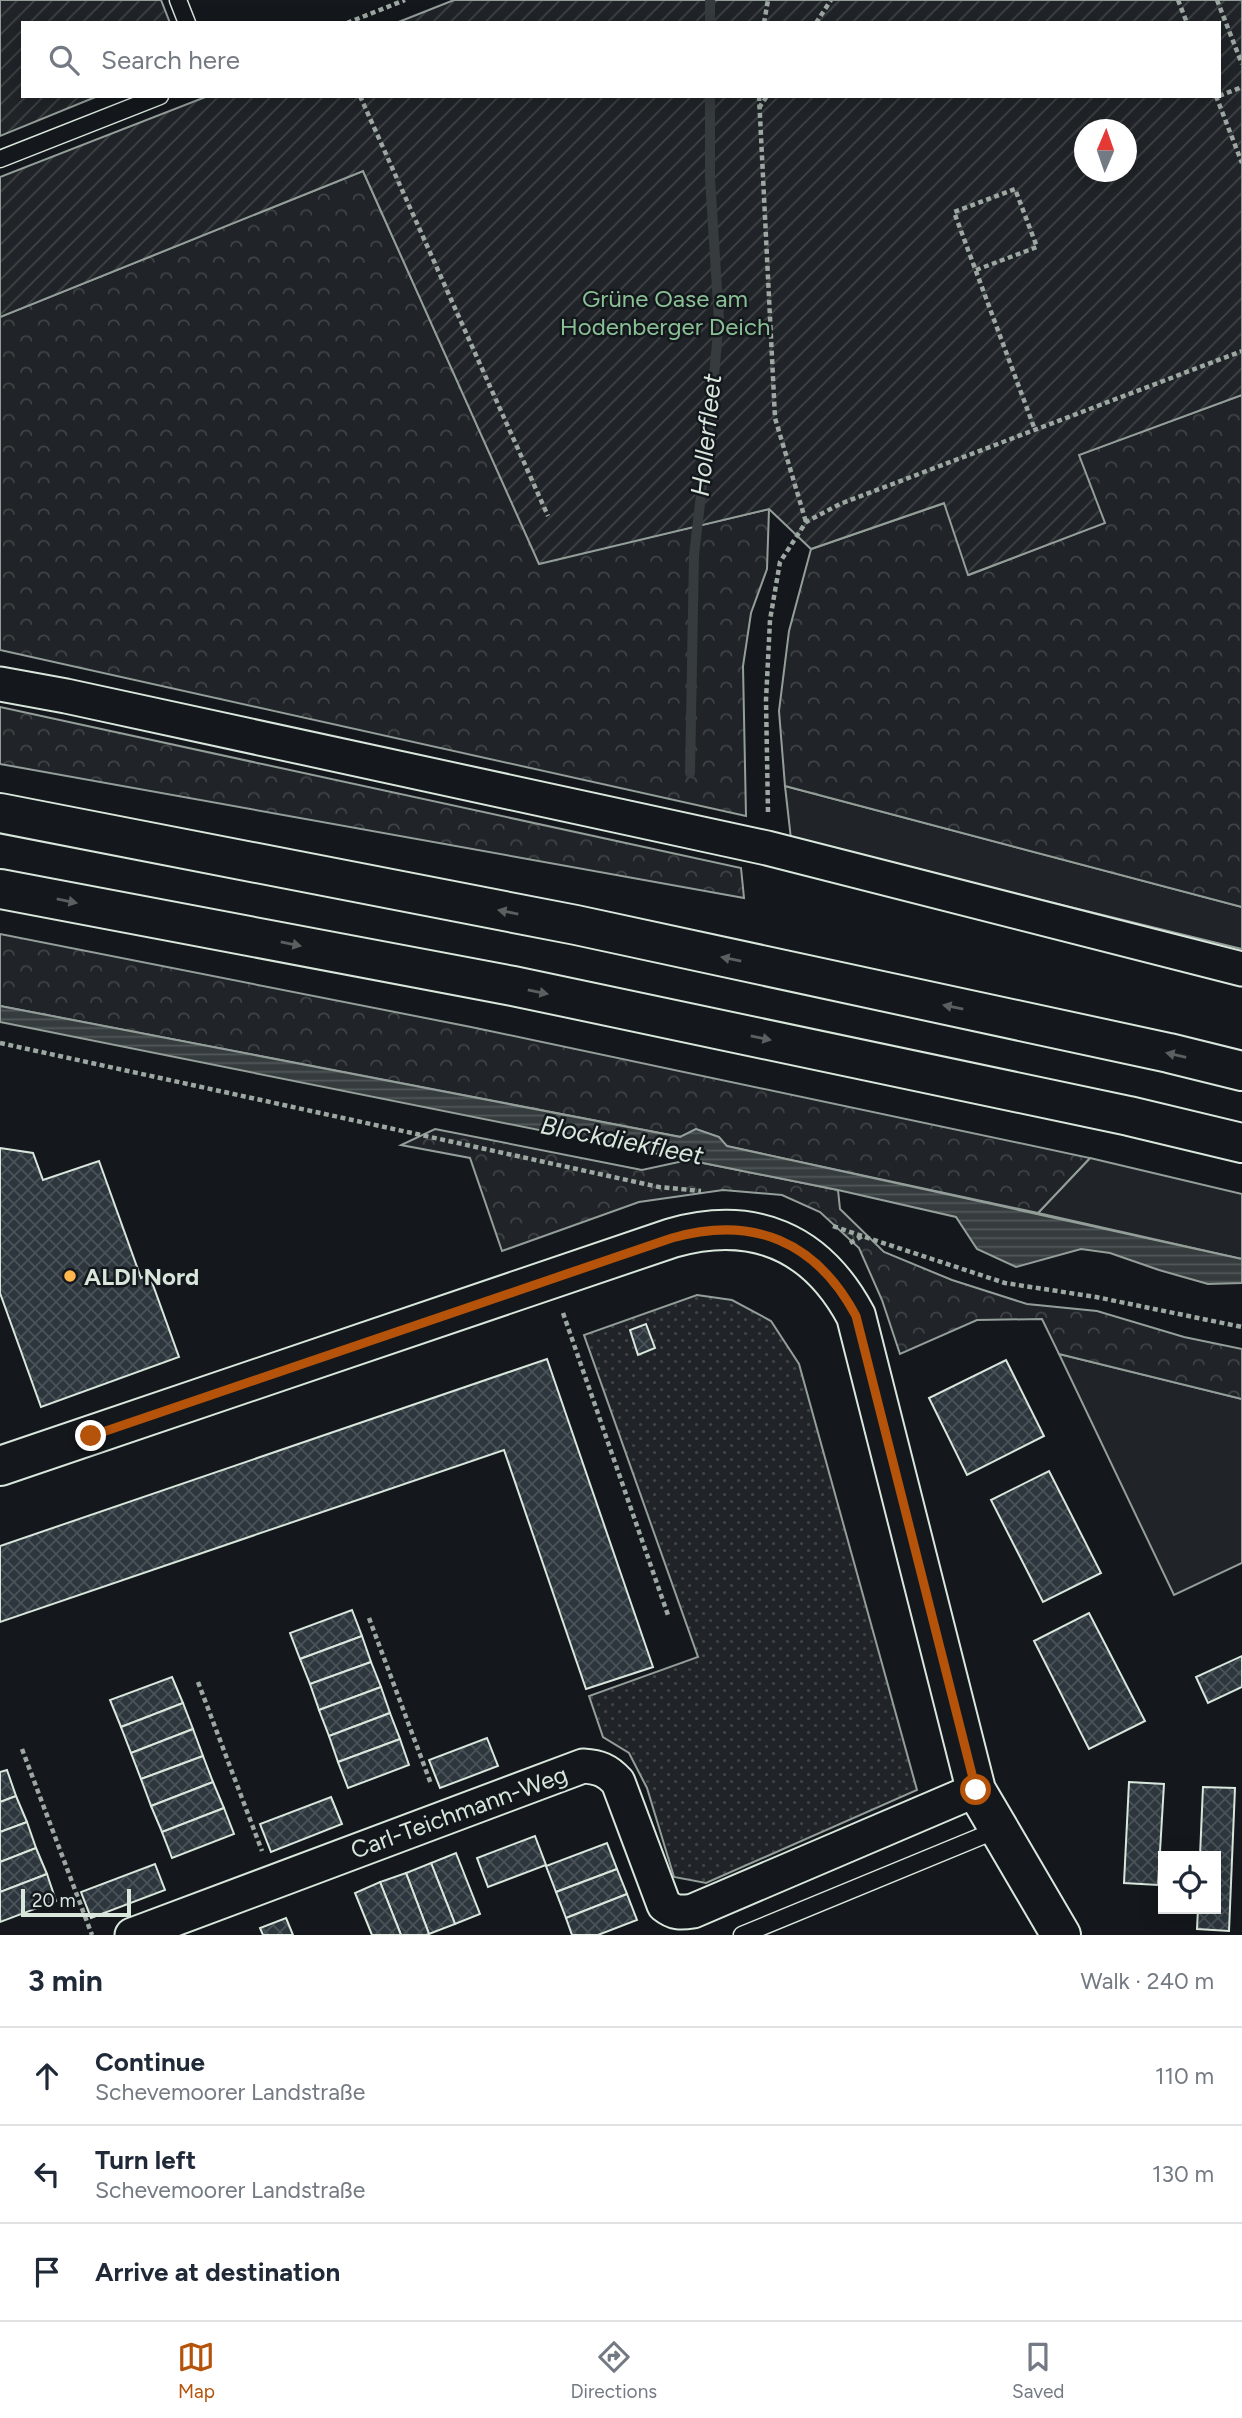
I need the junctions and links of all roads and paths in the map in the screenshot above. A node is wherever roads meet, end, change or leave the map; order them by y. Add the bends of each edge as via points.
1 (178, 0) edge
2 (405, 0) edge
3 (768, 0) edge
4 (831, 0) edge
5 (1178, 0) edge
6 (1217, 0) edge
7 (186, 21) edge
8 (352, 21) edge
9 (764, 21) edge
10 (817, 21) edge
11 (1186, 21) edge
12 (1242, 64) edge
13 (1242, 86) edge
14 (1221, 94) edge
15 (155, 98) edge
16 (361, 98) edge
17 (759, 98) edge
18 (766, 98) edge
19 (1218, 98) edge
20 (759, 108) junction
21 (0, 159) edge
22 (1242, 163) edge
23 (976, 270) junction
24 (1242, 351) edge
25 (1035, 430) junction
26 (548, 516) dead end
27 (806, 522) junction
28 (0, 684) edge
29 (0, 813) edge
30 (767, 848) junction
31 (0, 889) edge
32 (1242, 968) edge
33 (0, 1043) edge
34 (1242, 1071) edge
35 (1242, 1143) edge
36 (713, 1193) dead end
37 (824, 1224) dead end
38 (862, 1236) junction
39 (815, 1262) junction
40 (551, 1279) junction
41 (1242, 1327) edge
42 (0, 1466) edge
43 (369, 1618) dead end
44 (669, 1618) dead end
45 (198, 1682) dead end
46 (22, 1749) dead end
47 (976, 1790) junction
48 (444, 1818) junction
49 (999, 1829) junction
50 (273, 1882) junction
51 (92, 1935) edge
52 (132, 1935) edge
53 (742, 1935) edge
54 (1061, 1935) edge

1 - 7 lane
2 - 8 path
3 - 9 path
4 - 10 path
5 - 11 path
6 - 12 path
13 - 14 path
15 - 21 lane
16 - 26 path
17 - 20 path
18 - 20 path
19 - 22 path
20 - 27 path via 775,418
23 - 23 path via 954,212 1015,189 1037,247
23 - 25 path
24 - 25 path
25 - 27 path via 840,504
27 - 30 path via 780,562 770,620
28 - 30 street
34 -> 29 main road via 589,928
30 - 32 street
31 -> 35 main road via 513,986
33 - 36 path via 659,1187
37 - 38 path
38 - 39 path
38 - 41 path via 1005,1283
39 - 40 main road via 778,1238 718,1229 672,1238
39 - 47 main road via 844,1294 856,1316
40 - 42 main road
40 - 44 path
43 - 48 path
45 - 50 path
46 - 51 path
47 - 48 street, Carl-Teichmann-Weg via 680,1913 664,1905 618,1782 609,1772 583,1766
47 - 49 main road
48 - 50 street, Carl-Teichmann-Weg
49 - 53 lane
49 - 54 main road
50 - 52 street, Carl-Teichmann-Weg

